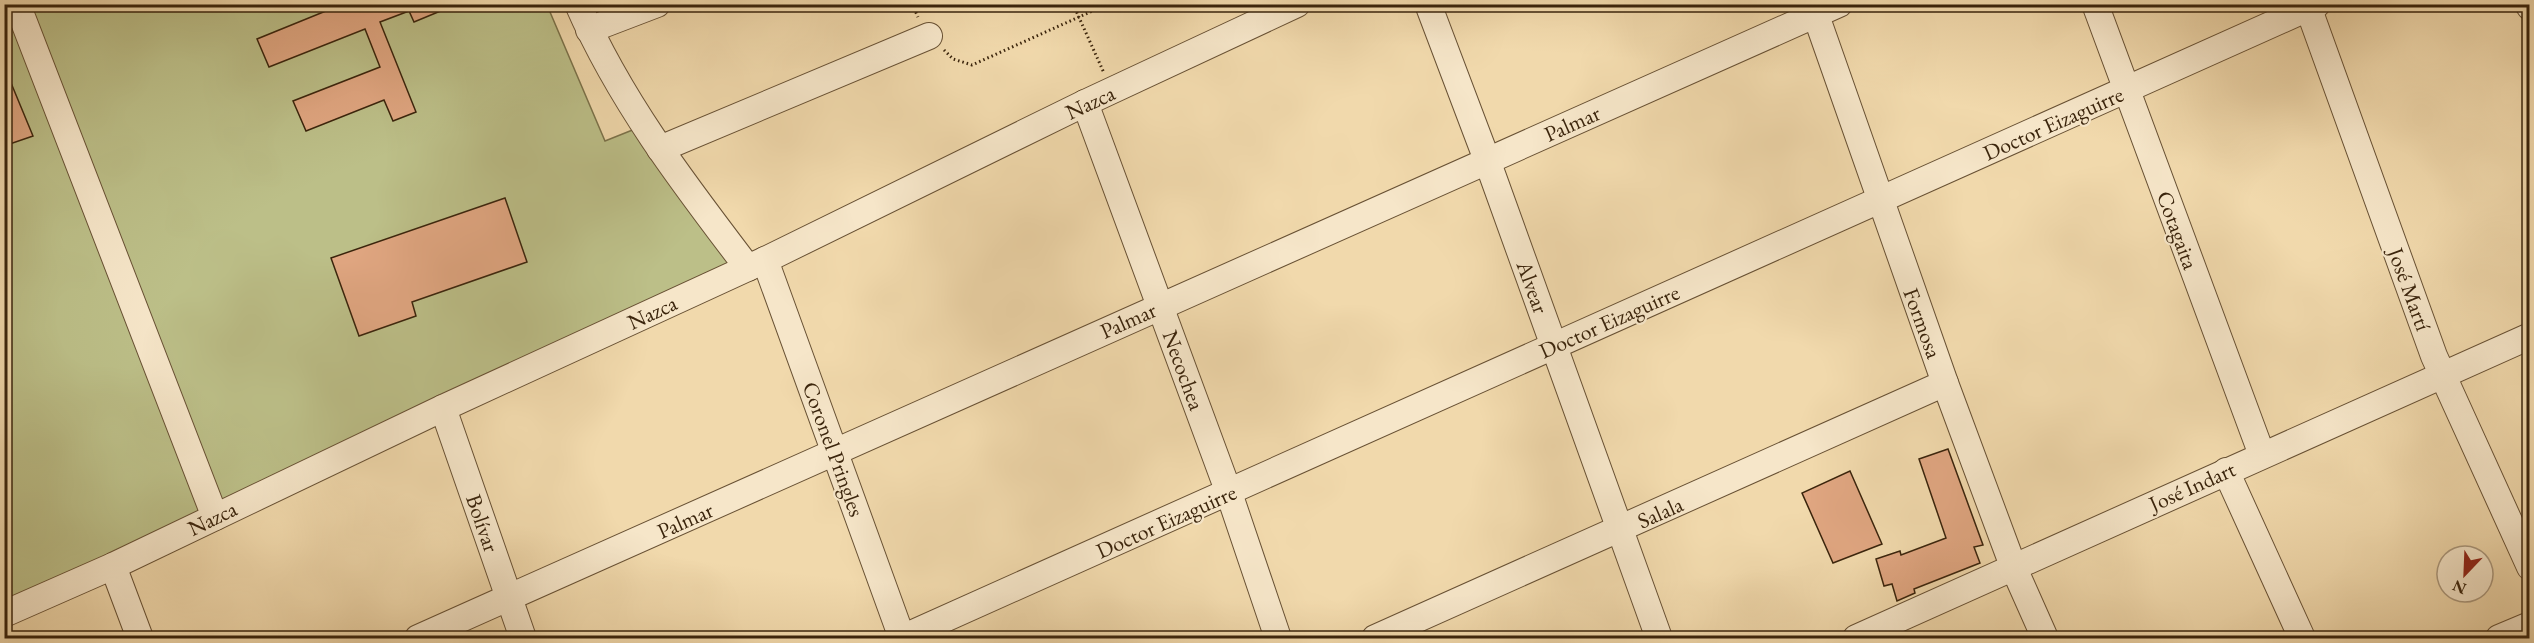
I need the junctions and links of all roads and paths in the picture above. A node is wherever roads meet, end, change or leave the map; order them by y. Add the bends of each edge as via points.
1 (17, 4) edge
2 (578, 4) edge
3 (657, 4) edge
4 (1073, 4) edge
5 (1108, 4) edge
6 (1297, 4) edge
7 (1428, 4) edge
8 (1839, 4) edge
9 (2095, 4) edge
10 (2311, 6) edge
11 (1814, 10) edge
12 (1079, 17) junction
13 (589, 30) junction
14 (929, 36) joint
15 (1113, 91) junction
16 (2127, 91) junction
17 (1085, 103) junction
18 (660, 149) junction
19 (1487, 160) junction
20 (1879, 201) junction
21 (756, 264) junction
22 (1161, 305) junction
23 (2529, 336) edge
24 (1554, 346) junction
25 (2444, 376) junction
26 (1945, 383) junction
27 (443, 408) junction
28 (836, 453) junction
29 (2262, 455) junction
30 (2226, 471) junction
31 (1229, 493) junction
32 (215, 517) junction
33 (1620, 530) junction
34 (113, 566) junction
35 (2013, 566) junction
36 (2529, 567) edge
37 (509, 598) junction
38 (4, 614) edge
39 (2529, 625) edge
40 (140, 639) edge
41 (417, 639) edge
42 (523, 639) edge
43 (902, 639) edge
44 (1278, 639) edge
45 (1375, 639) edge
46 (1659, 639) edge
47 (1856, 639) edge
48 (2045, 639) edge
49 (2302, 639) edge
50 (2499, 639) edge

1 - 32 street
2 - 13 street, Coronel Pringles
3 - 13 street
4 - 12 path
5 - 12 path
6 - 15 street, Nazca
7 - 19 street, Alvear
8 - 11 street, Palmar
9 - 16 street, Cotagaita
10 - 16 street, Doctor Eizaguirre
10 - 25 street, José Martí
11 - 19 street, Palmar
11 - 20 street, Formosa
12 - 14 path via 972,65 953,59
12 - 15 path
13 - 18 street, Coronel Pringles
14 - 18 street
15 - 17 street, Nazca
16 - 20 street, Doctor Eizaguirre
16 - 29 street, Cotagaita
17 - 21 street, Nazca
17 - 22 street, Necochea
18 - 21 street, Coronel Pringles
19 - 22 street, Palmar
19 - 24 street, Alvear
20 - 24 street, Doctor Eizaguirre
20 - 26 street, Formosa
21 - 27 street, Nazca
21 - 28 street, Coronel Pringles
22 - 28 street, Palmar
22 - 31 street, Necochea
23 - 25 street, José Indart
24 - 31 street, Doctor Eizaguirre
24 - 33 street, Alvear
25 - 29 street, José Indart
25 - 36 street, José Martí
26 - 33 street, Salala
26 - 35 street, Formosa
27 - 32 street, Nazca
27 - 37 street, Bolívar
28 - 37 street, Palmar
28 - 43 street, Coronel Pringles
29 - 30 street, José Indart
30 - 35 street, José Indart
30 - 49 street
31 - 43 street, Doctor Eizaguirre
31 - 44 street, Necochea
32 - 34 street, Nazca
33 - 45 street, Salala
33 - 46 street, Alvear
34 - 38 street, Nazca
34 - 40 street
35 - 47 street, José Indart
35 - 48 street, Formosa
37 - 41 street, Palmar
37 - 42 street, Bolívar
39 - 50 street

